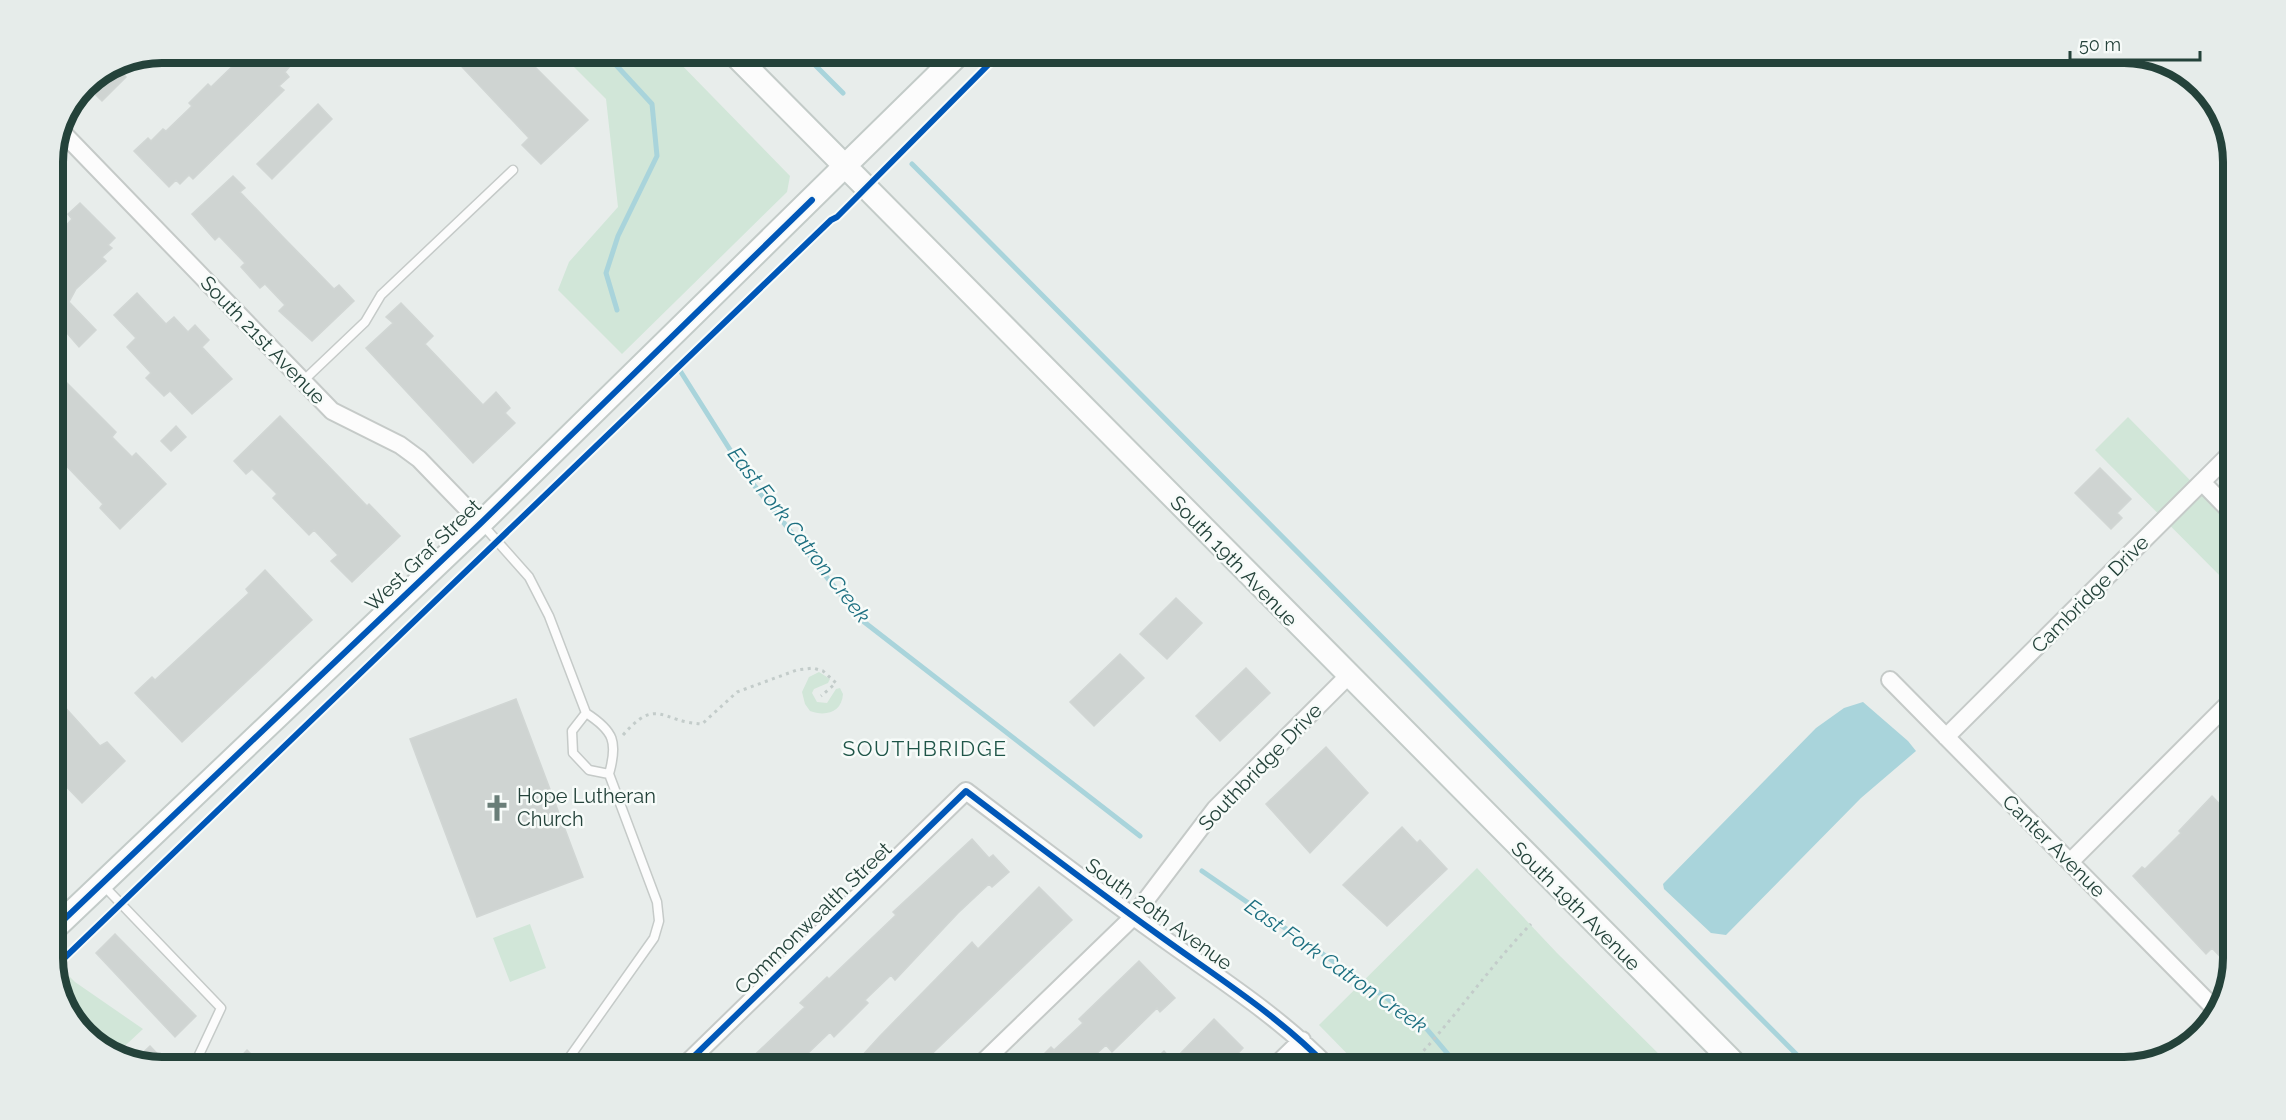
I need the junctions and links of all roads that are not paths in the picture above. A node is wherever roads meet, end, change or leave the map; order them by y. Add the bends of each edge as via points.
1 (743, 63) edge
2 (950, 63) edge
3 (66, 136) edge
4 (845, 168) junction
5 (513, 170) dead end
6 (303, 381) junction
7 (2223, 461) edge
8 (2202, 482) junction
9 (2223, 504) edge
10 (481, 523) junction
11 (1347, 677) junction
12 (1890, 680) dead end
13 (2223, 710) edge
14 (586, 713) junction
15 (1946, 737) junction
16 (609, 774) junction
17 (966, 791) joint
18 (2070, 862) junction
19 (101, 884) junction
20 (1134, 917) junction
21 (63, 920) edge
22 (2211, 1005) edge
23 (1302, 1040) junction
24 (198, 1057) edge
25 (570, 1057) edge
26 (694, 1057) edge
27 (989, 1057) edge
28 (1285, 1057) edge
29 (1318, 1057) edge
30 (1727, 1057) edge

1 - 4 main road, South 19th Avenue
2 - 4 main road, West Graf Street
3 - 6 street, South 21st Avenue
4 - 10 main road, West Graf Street
4 - 11 main road, South 19th Avenue
5 - 6 lane via 381,296 365,322
6 - 10 street, South 21st Avenue via 332,411 387,437 419,459
7 - 8 street, Cambridge Drive
8 - 9 street
8 - 15 street, Cambridge Drive
10 - 14 lane via 529,576 549,616
10 - 19 main road, West Graf Street
11 - 20 street, Southbridge Drive via 1215,809
11 - 30 main road, South 19th Avenue
12 - 15 street, Canter Avenue
13 - 18 street
14 - 16 lane via 608,730 614,740
14 - 16 lane via 572,731 573,753 589,770
15 - 18 street, Canter Avenue
16 - 25 lane via 657,902 659,921 654,938
17 - 20 street, South 20th Avenue
17 - 26 street, Commonwealth Street
18 - 22 street, Canter Avenue
19 - 21 main road, West Graf Street
19 - 24 lane via 221,1008
20 - 23 street, South 20th Avenue
20 - 27 street, Southbridge Drive
23 - 28 street
23 - 29 street, South 20th Avenue

